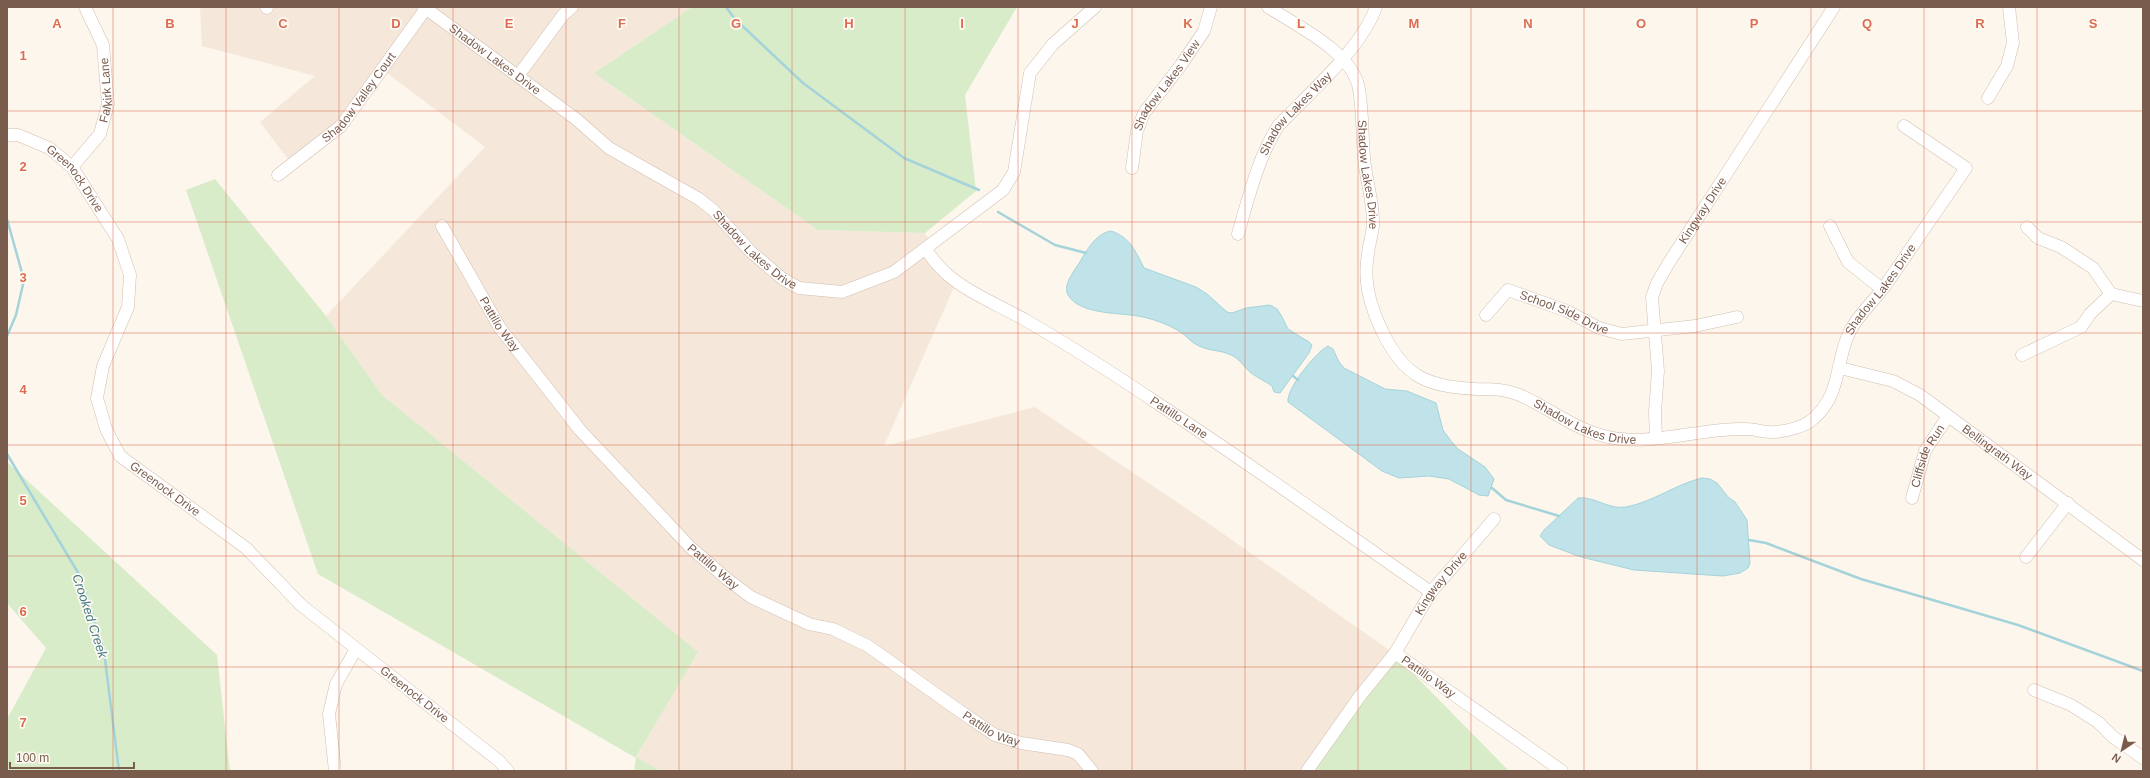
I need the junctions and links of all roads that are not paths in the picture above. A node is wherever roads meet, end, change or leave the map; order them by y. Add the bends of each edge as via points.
1 (85, 7) edge
2 (426, 7) edge
3 (572, 7) edge
4 (1095, 7) edge
5 (1211, 7) edge
6 (1268, 7) edge
7 (1376, 7) edge
8 (1834, 7) edge
9 (2009, 7) edge
10 (1342, 58) junction
11 (518, 76) junction
12 (1988, 98) dead end
13 (1904, 126) dead end
14 (7, 135) edge
15 (72, 167) junction
16 (1132, 168) dead end
17 (278, 175) dead end
18 (442, 226) dead end
19 (1830, 226) dead end
20 (2027, 226) dead end
21 (1238, 234) dead end
22 (926, 249) junction
23 (1882, 289) junction
24 (2111, 294) junction
25 (2143, 301) edge
26 (1486, 315) dead end
27 (1737, 317) dead end
28 (1655, 331) junction
29 (2022, 355) dead end
30 (1840, 368) junction
31 (1948, 416) junction
32 (1656, 438) junction
33 (1912, 498) dead end
34 (2068, 503) junction
35 (1494, 519) dead end
36 (2026, 556) dead end
37 (2143, 560) edge
38 (1431, 592) junction
39 (356, 649) junction
40 (1394, 654) junction
41 (2034, 690) dead end
42 (2143, 758) edge
43 (335, 771) edge
44 (508, 771) edge
45 (1092, 771) edge
46 (1307, 771) edge
47 (1562, 771) edge

1 - 15 street, Falkirk Lane via 103,45 108,104 100,134
2 - 11 street, Shadow Lakes Drive
2 - 17 street, Shadow Valley Court via 341,126
3 - 11 street via 563,15
4 - 22 street, Shadow Lakes Drive via 1053,44 1030,73 1014,172 1003,190
5 - 16 street, Shadow Lakes View via 1204,31 1144,113 1137,131
6 - 10 street, Shadow Lakes Drive via 1324,42
7 - 10 street, Shadow Lakes Way via 1360,39
8 - 28 street, Kingway Drive via 1656,283 1652,297
9 - 12 street via 2013,43 2007,66
10 - 21 street, Shadow Lakes Way via 1278,126 1269,140
10 - 32 street, Shadow Lakes Drive via 1352,71 1359,87 1364,155 1372,201 1373,234 1365,275 1368,294 1383,332 1405,366 1417,377 1444,386 1497,389 1515,393 1570,423 1608,437
11 - 22 street, Shadow Lakes Drive via 576,119 609,148 699,199 713,210 751,252 782,279 799,288 842,292 894,272
13 - 23 street, Shadow Lakes Drive via 1966,168
14 - 15 street, Greenock Drive via 18,136 49,148
15 - 39 street, Greenock Drive via 118,239 130,275 128,308 103,366 97,398 106,429 120,456 246,548 301,605
18 - 45 street, Pattillo Way via 500,328 580,430 690,547 727,579 752,596 809,624 833,629 868,646 995,735 1021,743 1068,750 1078,754
19 - 23 street via 1848,262
20 - 24 street via 2038,238 2062,247 2093,268
22 - 38 street, Pattillo Lane via 933,261 950,278 974,294 1027,321 1160,405
23 - 30 street, Shadow Lakes Drive via 1850,329
24 - 25 street
24 - 29 street via 2090,314 2081,327
26 - 28 street, School Side Drive via 1508,290 1567,311 1610,332 1629,334
27 - 28 street
28 - 32 street, Kingway Drive via 1658,380
30 - 31 street, Bellingrath Way via 1893,381 1920,395
30 - 32 street, Shadow Lakes Drive via 1825,407 1811,421 1798,427 1776,432 1747,428
31 - 33 street, Cliffside Run via 1925,451
31 - 34 street, Bellingrath Way
34 - 36 street
34 - 37 street, Bellingrath Way
35 - 38 street, Kingway Drive
38 - 40 street, Kingway Drive
39 - 43 street via 336,684 329,714
39 - 44 street, Greenock Drive via 499,761
40 - 46 street, Pattillo Way via 1360,696
40 - 47 street, Pattillo Way
41 - 42 street via 2071,705 2098,722 2113,737

